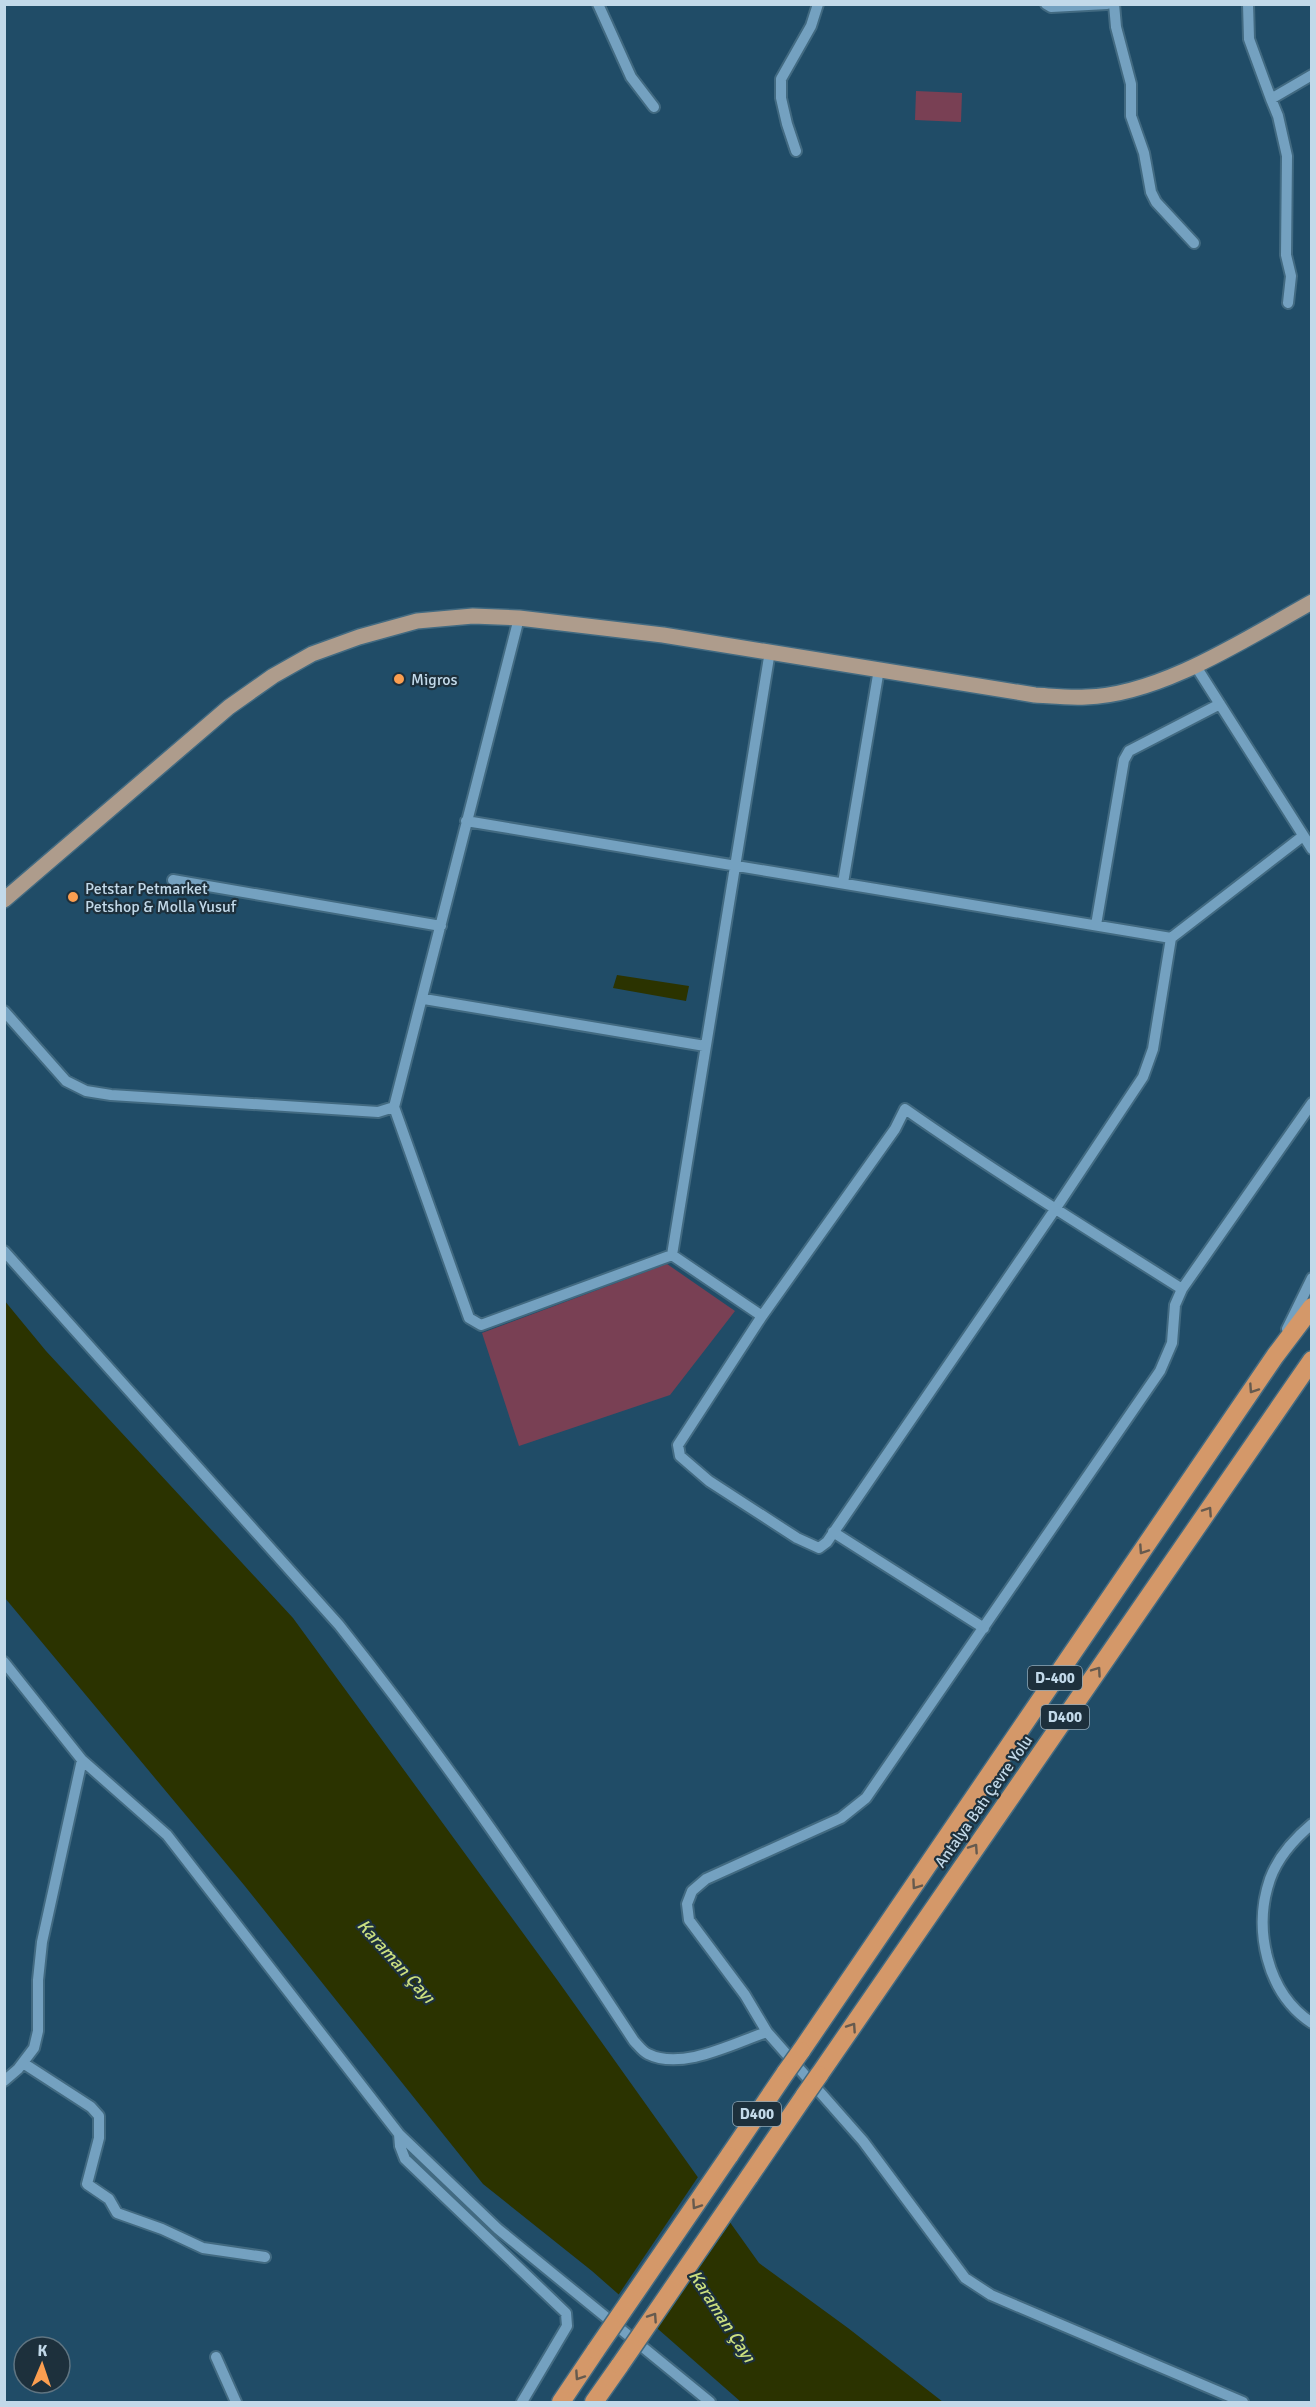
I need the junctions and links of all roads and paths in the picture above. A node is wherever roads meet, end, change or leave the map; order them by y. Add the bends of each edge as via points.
1 (598, 4) edge
2 (818, 4) edge
3 (1046, 4) edge
4 (1107, 4) edge
5 (1114, 4) edge
6 (1248, 4) edge
7 (1311, 75) edge
8 (1271, 99) junction
9 (654, 107) dead end
10 (796, 151) dead end
11 (1194, 243) dead end
12 (1288, 303) dead end
13 (1311, 602) edge
14 (519, 618) junction
15 (770, 651) junction
16 (1195, 665) junction
17 (879, 669) junction
18 (1220, 704) junction
19 (466, 821) junction
20 (1303, 836) junction
21 (1311, 849) edge
22 (735, 865) junction
23 (173, 880) dead end
24 (843, 883) junction
25 (4, 900) edge
26 (1096, 925) junction
27 (441, 926) junction
28 (1171, 938) junction
29 (424, 999) junction
30 (4, 1011) edge
31 (705, 1046) junction
32 (1311, 1104) edge
33 (394, 1107) junction
34 (1056, 1208) junction
35 (4, 1251) edge
36 (672, 1255) junction
37 (1311, 1278) edge
38 (1182, 1289) junction
39 (1311, 1307) edge
40 (762, 1316) junction
41 (1275, 1356) junction
42 (1311, 1360) edge
43 (833, 1532) junction
44 (984, 1628) junction
45 (4, 1662) edge
46 (82, 1760) junction
47 (1311, 1824) edge
48 (1311, 2023) edge
49 (767, 2032) junction
50 (801, 2051) joint
51 (23, 2063) junction
52 (4, 2081) edge
53 (399, 2134) junction
54 (266, 2257) dead end
55 (216, 2357) dead end
56 (236, 2403) edge
57 (522, 2403) edge
58 (561, 2403) edge
59 (594, 2403) edge
60 (710, 2403) edge
61 (1243, 2403) edge

1 - 9 street via 631,77
2 - 10 street via 811,26 781,79 781,98
3 - 4 street
5 - 11 street via 1131,84 1131,116 1144,153 1151,192
6 - 8 street via 1249,39
7 - 8 street
8 - 12 street via 1287,156 1286,255 1291,276
13 - 16 main road
14 - 15 main road
14 - 19 street
14 - 25 main road via 473,616 417,621 312,654 229,707
15 - 17 main road
15 - 22 street
16 - 17 main road via 1124,691 1087,697 1035,695
16 - 18 street
17 - 24 street
18 - 20 street
18 - 26 street via 1129,751 1124,760
19 - 22 street
19 - 27 street
20 - 21 street
20 - 28 street
22 - 24 street
22 - 31 street
23 - 27 street
24 - 26 street
26 - 28 street
27 - 29 street
28 - 34 street via 1153,1049 1143,1077
29 - 31 street
29 - 33 street
30 - 33 street via 66,1081 86,1091 378,1112
31 - 36 street
32 - 38 street
33 - 36 street via 469,1318 481,1325
34 - 38 street
34 - 40 street via 904,1109 895,1128
34 - 43 street
35 - 49 street via 339,1624 547,1909 634,2041 647,2054 669,2059 692,2058
36 - 40 street
37 - 41 street
38 - 44 street via 1175,1305 1172,1343 1160,1371
39 - 41 highway, D-400
40 - 43 street via 678,1445 680,1456 709,1481 797,1538 819,1548
41 -> 50 highway, D-400
59 -> 42 highway, Antalya Batı Çevre Yolu / D400, bridge
43 - 44 street
44 - 49 street via 866,1798 841,1818 706,1879 692,1891 687,1905 689,1920
45 - 46 street
46 - 51 street via 42,1942 38,2031 34,2048
46 - 53 street via 167,1835
47 - 48 street via 1281,1857 1271,1877 1264,1902 1264,1928 1266,1954 1275,1980 1287,2000
49 - 61 street via 863,2141 965,2278 992,2295
50 -> 58 highway, D400, bridge
51 - 52 street
51 - 54 street via 99,2116 99,2138 87,2184 109,2199 117,2213 203,2248
53 - 57 street via 405,2158 566,2313 567,2326
53 - 60 street via 498,2229
55 - 56 street

